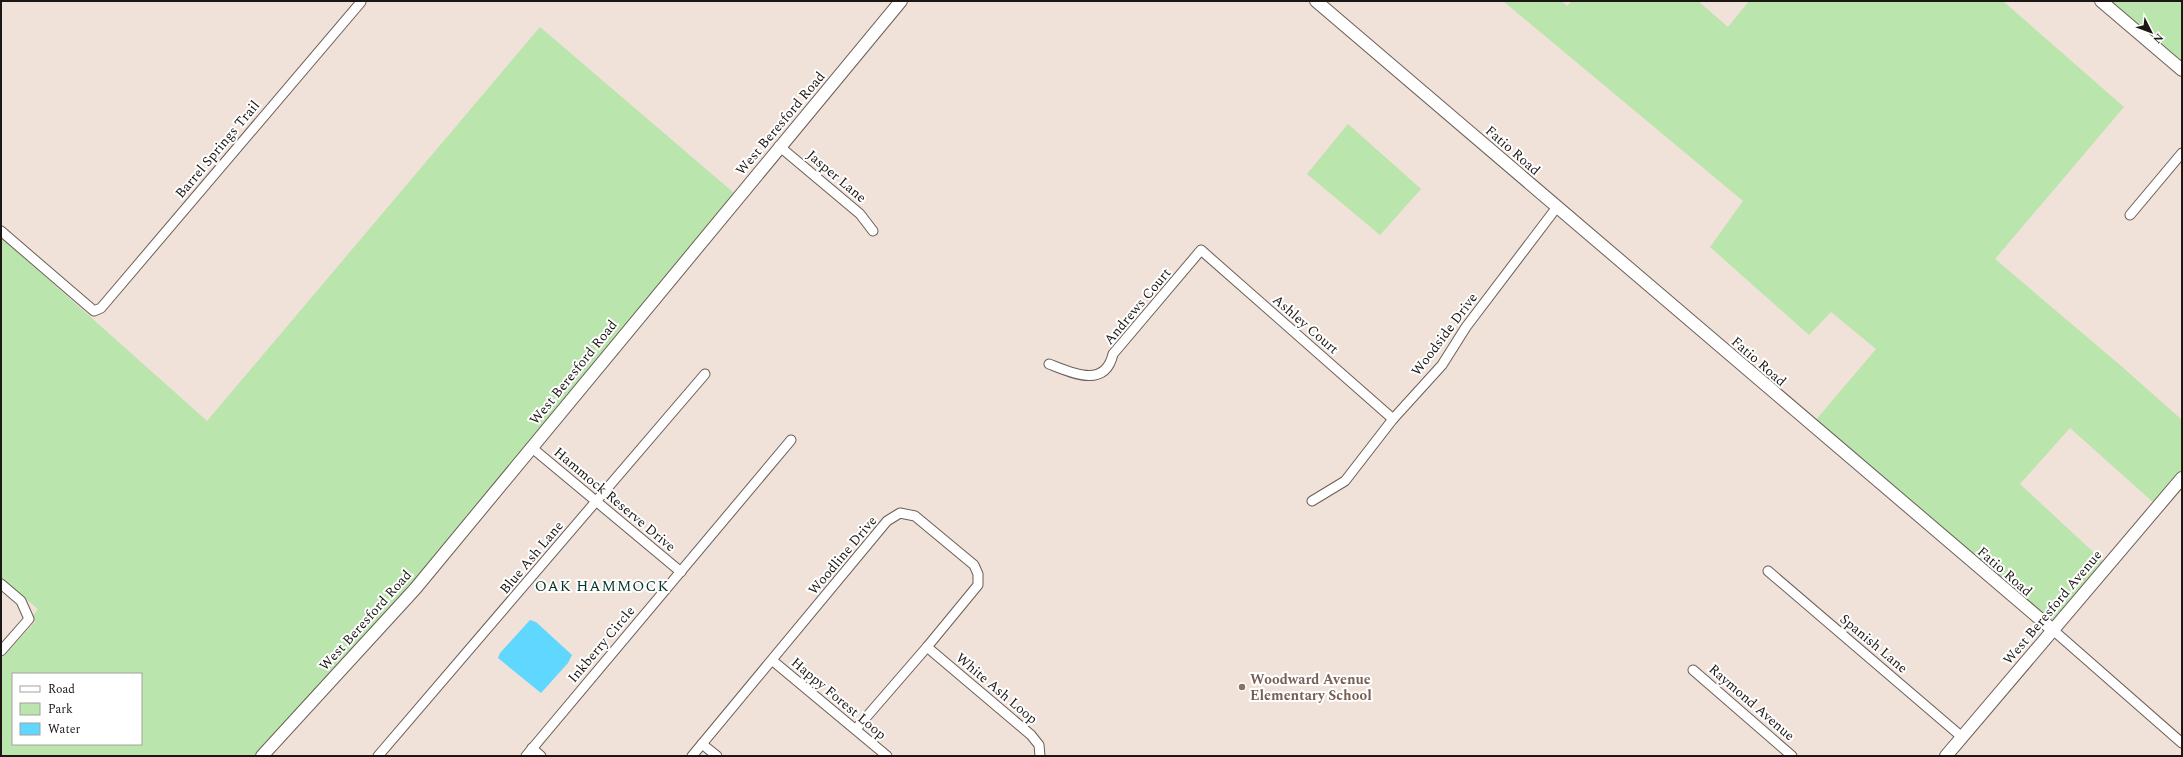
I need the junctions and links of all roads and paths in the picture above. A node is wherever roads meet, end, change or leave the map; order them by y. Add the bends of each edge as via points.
1 (900, 1) edge
2 (1316, 1) edge
3 (2102, 1) edge
4 (361, 2) dead end
5 (2182, 70) edge
6 (779, 146) junction
7 (2182, 153) edge
8 (1557, 207) junction
9 (2130, 215) dead end
10 (1, 231) edge
11 (873, 231) dead end
12 (1201, 250) joint
13 (1049, 364) dead end
14 (705, 374) dead end
15 (1393, 419) junction
16 (791, 440) dead end
17 (531, 447) junction
18 (2182, 478) edge
19 (597, 501) junction
20 (1312, 501) dead end
21 (1768, 571) dead end
22 (680, 572) junction
23 (1, 584) edge
24 (2053, 630) junction
25 (927, 647) junction
26 (1, 651) edge
27 (773, 661) junction
28 (1693, 670) dead end
29 (856, 729) junction
30 (1962, 736) junction
31 (2182, 743) edge
32 (702, 744) junction
33 (532, 748) junction
34 (262, 756) edge
35 (378, 756) edge
36 (526, 756) edge
37 (541, 756) edge
38 (692, 756) edge
39 (717, 756) edge
40 (887, 756) edge
41 (1040, 756) edge
42 (1792, 756) edge
43 (1946, 756) edge

1 - 6 street, West Beresford Road
2 - 8 street, Fatio Road
3 - 5 street
4 - 10 street, Barrel Springs Trail via 101,308 94,311
6 - 11 street, Jasper Lane via 860,214
6 - 17 street, West Beresford Road
7 - 9 street
8 - 15 street, Woodside Drive via 1466,327 1442,365
8 - 24 street, Fatio Road
12 - 13 street, Andrews Court via 1114,354 1111,366 1104,372 1084,377
12 - 15 street, Ashley Court
14 - 19 street, Blue Ash Lane
15 - 20 street, Woodside Drive via 1345,482
16 - 22 street, Inkberry Circle
17 - 19 street, Hammock Reserve Drive
17 - 34 street, West Beresford Road via 415,589
18 - 24 street, West Beresford Avenue
19 - 22 street, Hammock Reserve Drive
19 - 35 street, Blue Ash Lane
21 - 30 street, Spanish Lane
22 - 33 street, Inkberry Circle
23 - 26 street via 21,601 28,619
24 - 30 street, West Beresford Avenue
24 - 31 street, Fatio Road
25 - 27 street, Woodline Drive via 978,585 978,574 974,565 915,516 900,513 888,521
25 - 29 street, Woodline Drive
25 - 41 street, White Ash Loop via 1031,735 1039,745
27 - 29 street, Happy Forest Loop
27 - 32 street, Woodline Drive
28 - 42 street, Raymond Avenue
29 - 40 street, Happy Forest Loop
30 - 43 street, West Beresford Avenue
32 - 38 street, Woodline Drive
32 - 39 street
33 - 36 street, Inkberry Circle
33 - 37 street

